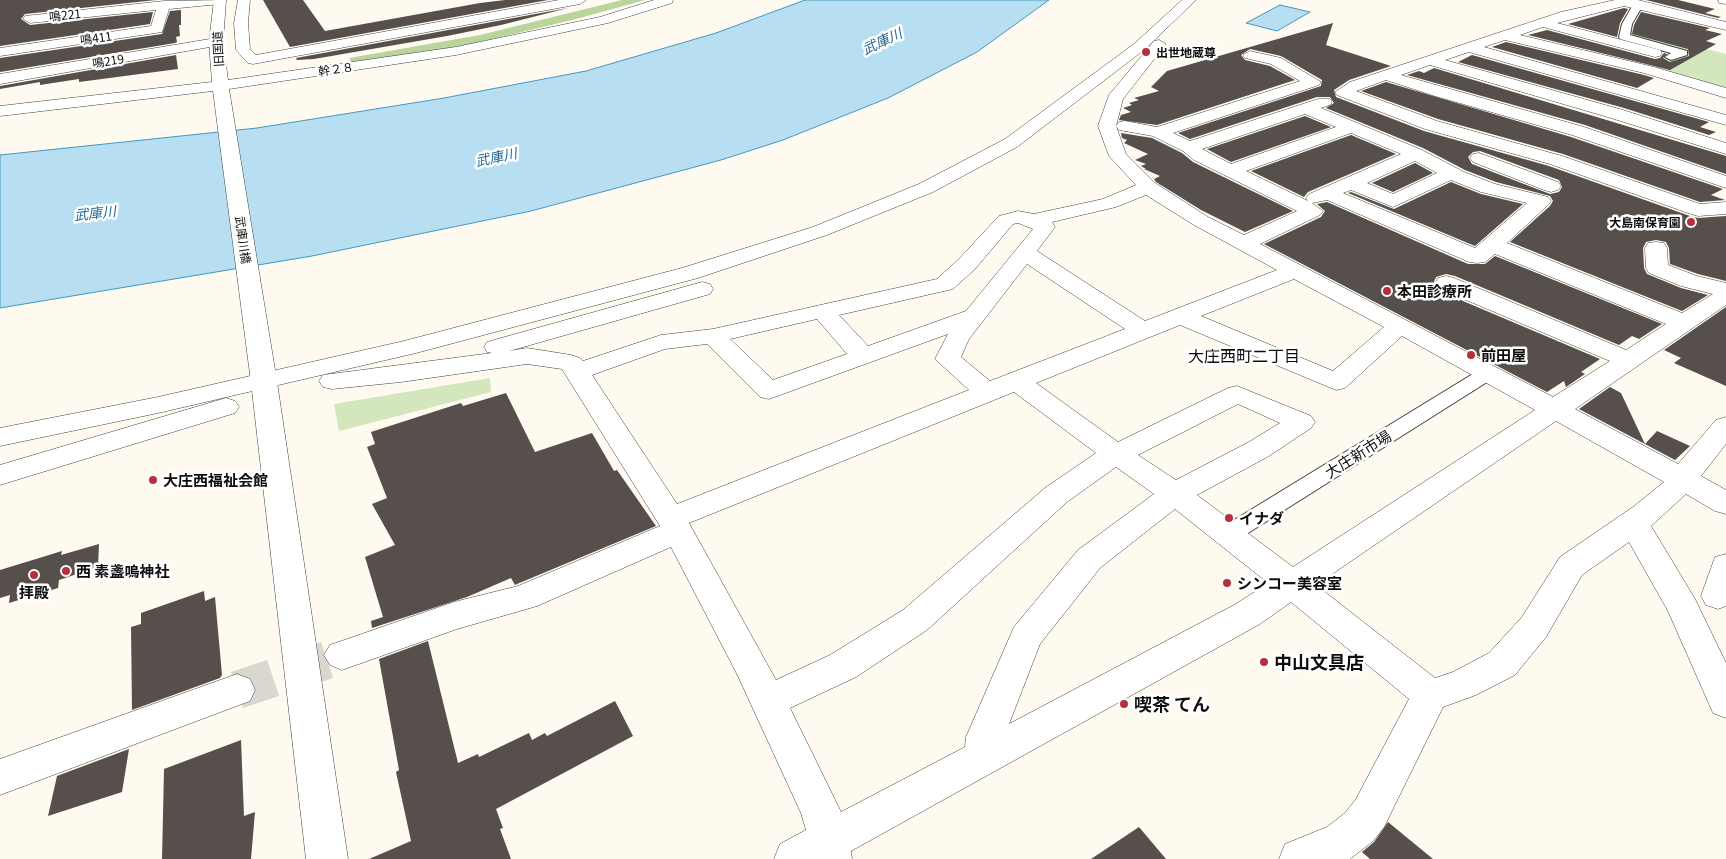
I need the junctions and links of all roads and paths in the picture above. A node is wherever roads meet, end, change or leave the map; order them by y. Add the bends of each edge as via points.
1 (220, 0) edge
2 (244, 0) edge
3 (580, 0) edge
4 (666, 0) edge
5 (1190, 0) edge
6 (1632, 2) edge
7 (114, 5) edge
8 (164, 5) junction
9 (37, 6) dead end
10 (1708, 6) dead end
11 (1726, 10) edge
12 (30, 19) junction
13 (1629, 20) junction
14 (1542, 23) junction
15 (1647, 24) dead end
16 (1726, 26) edge
17 (1159, 28) junction
18 (1506, 36) junction
19 (216, 42) junction
20 (1470, 48) junction
21 (5, 51) edge
22 (1250, 55) dead end
23 (1671, 57) junction
24 (1432, 61) junction
25 (1642, 68) junction
26 (1386, 75) junction
27 (0, 78) edge
28 (1676, 78) junction
29 (222, 92) junction
30 (1280, 93) junction
31 (1726, 93) edge
32 (1346, 94) junction
33 (1640, 94) junction
34 (1256, 100) junction
35 (1237, 106) junction
36 (1302, 109) junction
37 (1604, 110) junction
38 (0, 111) edge
39 (1270, 120) junction
40 (1726, 120) edge
41 (1180, 125) junction
42 (1125, 126) dead end
43 (1352, 127) junction
44 (1564, 127) junction
45 (1158, 132) junction
46 (1212, 140) junction
47 (1190, 147) junction
48 (1511, 148) junction
49 (1726, 149) edge
50 (1416, 154) junction
51 (1479, 158) junction
52 (1584, 170) junction
53 (1230, 171) junction
54 (1450, 172) junction
55 (1726, 182) edge
56 (1350, 183) junction
57 (1551, 186) junction
58 (1148, 187) junction
59 (1326, 193) junction
60 (948, 194) dead end
61 (1529, 197) junction
62 (1301, 204) junction
63 (1726, 208) edge
64 (1032, 220) junction
65 (1243, 244) junction
66 (1493, 245) junction
67 (1656, 248) dead end
68 (1024, 252) junction
69 (1292, 271) junction
70 (1446, 283) dead end
71 (1726, 290) edge
72 (1726, 295) edge
73 (822, 311) junction
74 (974, 316) junction
75 (1180, 316) junction
76 (1685, 323) junction
77 (1398, 327) junction
78 (1142, 330) junction
79 (713, 336) junction
80 (863, 356) junction
81 (1629, 360) junction
82 (577, 372) junction
83 (1488, 373) junction
84 (401, 374) junction
85 (1014, 380) junction
86 (264, 382) junction
87 (986, 391) junction
88 (1553, 410) junction
89 (1726, 426) edge
90 (0, 437) edge
91 (1116, 454) junction
92 (0, 475) edge
93 (1681, 478) junction
94 (1175, 494) junction
95 (1726, 503) edge
96 (1633, 522) junction
97 (674, 524) junction
98 (1229, 534) junction
99 (1291, 584) junction
100 (342, 655) tunnel mouth
101 (237, 690) tunnel mouth
102 (1430, 695) junction
103 (768, 701) junction
104 (1726, 702) edge
105 (984, 757) junction
106 (0, 777) edge
107 (830, 850) edge
108 (327, 859) edge
109 (795, 859) edge
110 (1300, 859) edge

1 - 8 street, 鳴221
1 - 19 street, 旧国道
2 - 3 street via 241,23 243,50 253,60
4 - 29 street, 幹２８ via 603,20 456,51
5 - 17 street
6 - 13 street
6 - 14 street via 1580,10
6 - 16 street
7 - 8 street, 鳴221
7 - 12 street, 鳴221
8 - 21 street, 鳴411 via 157,29
9 - 12 street
10 - 11 street
12 - 21 street
13 - 15 street
13 - 23 street via 1624,37 1683,53
14 - 18 street
14 - 23 street
17 - 58 street via 1163,29 1162,41 1116,98 1107,126 1118,156
17 - 86 street via 1011,144 926,188 820,231 690,273 407,348
18 - 20 street
18 - 25 street
19 - 27 street, 鳴219
19 - 29 street, 旧国道
20 - 24 street
20 - 33 street
22 - 30 street via 1276,61 1313,82
23 - 25 street
24 - 26 street
24 - 37 street
25 - 28 street
26 - 32 street via 1343,90
26 - 44 street
28 - 31 street
28 - 33 street
29 - 38 street, 幹２８
29 - 86 street, 武庫川橋
30 - 34 street
30 - 36 street
32 - 36 street
32 - 48 street via 1431,125
33 - 37 street
33 - 40 street
34 - 35 street
34 - 36 street
35 - 39 street
35 - 41 street
36 - 39 street
36 - 43 street
37 - 44 street
37 - 49 street
39 - 46 street
41 - 45 street
41 - 46 street
42 - 45 street
43 - 50 street
43 - 53 street
44 - 48 street
44 - 55 street
45 - 47 street
46 - 47 street
47 - 53 street via 1200,156
48 - 51 street
48 - 52 street
50 - 54 street
50 - 56 street
51 - 54 street
51 - 57 street
52 - 57 street
52 - 63 street via 1698,210
53 - 62 street
54 - 56 street via 1393,201
54 - 61 street via 1488,188
56 - 59 street
57 - 61 street
58 - 64 street via 1109,203
58 - 65 street via 1200,222
59 - 62 street
59 - 66 street via 1477,257
60 - 84 street via 724,282
61 - 66 street via 1541,201
62 - 65 street via 1314,210
64 - 68 street via 1045,227
64 - 73 street via 1018,217 1006,220 945,284
65 - 69 street
66 - 76 street
67 - 71 street via 1657,268 1689,281
68 - 74 street
68 - 78 street
69 - 75 street
69 - 77 street
70 - 81 street
72 - 76 street
73 - 79 street
73 - 80 street
74 - 80 street
74 - 87 street via 957,338 948,359
75 - 77 street via 1336,382
75 - 78 street
76 - 81 street
77 - 83 street
78 - 85 street
79 - 80 street via 770,391
79 - 82 street via 661,342
81 - 88 street
82 - 84 street via 571,363 527,356
82 - 97 street
83 - 88 street
83 - 98 street, 大庄新市場
84 - 86 street via 299,384
85 - 87 street
85 - 91 street
86 - 90 street
86 - 92 street via 224,408
86 - 108 street, 武庫川橋
87 - 97 street
88 - 93 street
88 - 99 street
89 - 93 street
91 - 94 street
91 - 94 street via 1237,394 1301,422 1259,449
91 - 103 street via 1056,495 915,620 843,666
93 - 95 street
93 - 96 street via 1675,488
94 - 98 street
94 - 105 street via 1089,559 1026,637 985,737
96 - 102 street via 1571,566 1534,627 1502,664 1463,684
96 - 104 street via 1684,608
97 - 100 street via 525,597 454,616
97 - 103 street
98 - 99 street
99 - 102 street
99 - 105 street via 1229,625
101 - 106 street
102 - 110 street via 1370,813 1359,827 1341,842
103 - 107 street via 820,810
105 - 107 street
107 - 109 street

